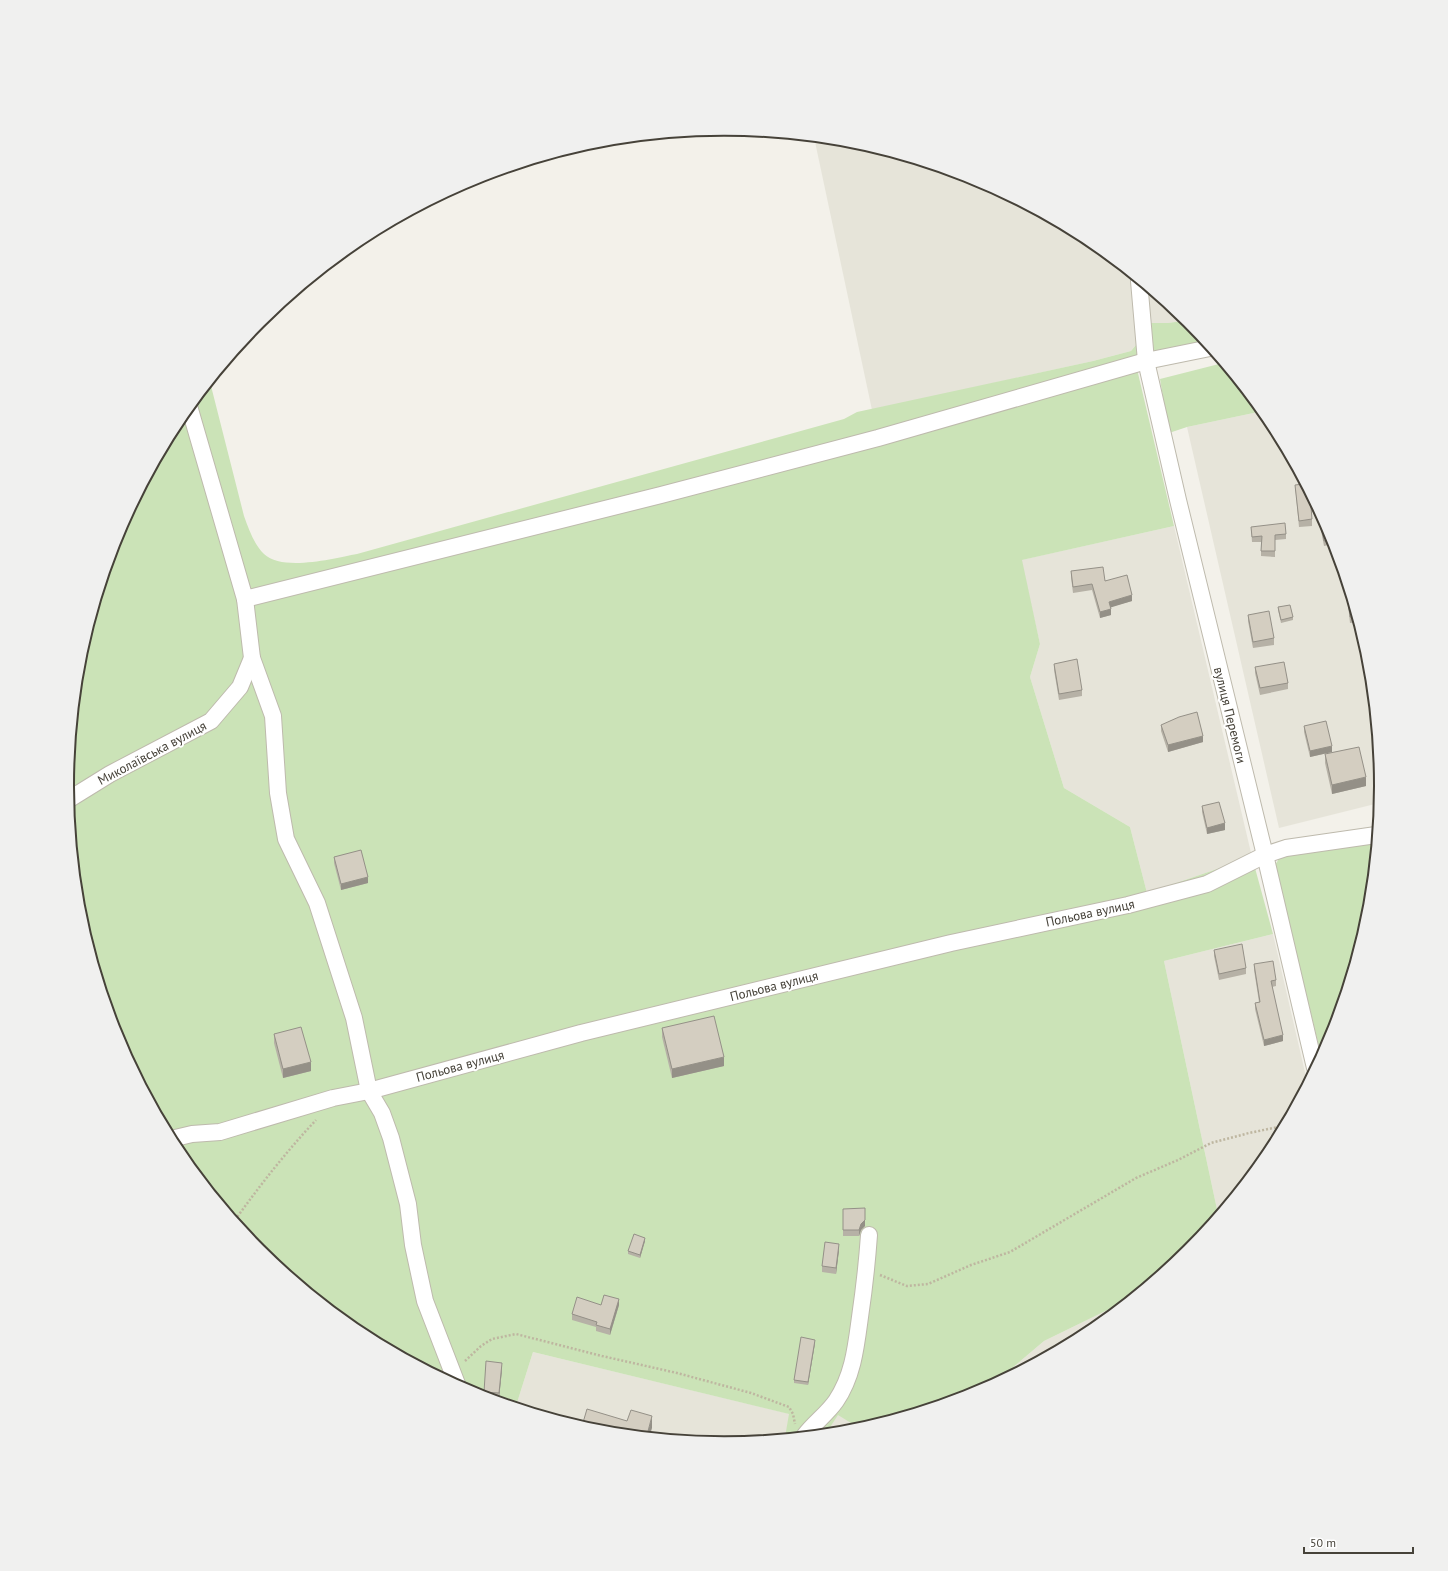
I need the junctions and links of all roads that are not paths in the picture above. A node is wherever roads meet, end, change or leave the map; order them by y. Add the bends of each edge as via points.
1 (1140, 286) edge
2 (1205, 349) edge
3 (1146, 361) junction
4 (191, 414) edge
5 (245, 599) junction
6 (252, 658) junction
7 (74, 796) edge
8 (1372, 836) edge
9 (1265, 855) junction
10 (1313, 1060) edge
11 (369, 1091) junction
12 (178, 1137) edge
13 (869, 1235) dead end
14 (454, 1376) edge
15 (800, 1431) edge

1 - 3 street, вулиця Перемоги
2 - 3 street
3 - 5 street via 870,440
3 - 9 street, вулиця Перемоги
4 - 5 street
5 - 6 street
6 - 7 street, Миколаївська вулиця via 240,686 211,721 110,774
6 - 11 street via 273,716 278,793 286,839 317,903 354,1018
8 - 9 street, Польова вулиця via 1286,848
9 - 10 street, вулиця Перемоги
9 - 11 street, Польова вулиця via 1207,884 1128,905 951,943 597,1029
11 - 12 street, Польова вулиця via 333,1098 220,1132
11 - 14 street via 382,1113 390,1138 408,1204 413,1245 426,1301
13 - 15 street via 867,1270 851,1372 836,1401 821,1419

